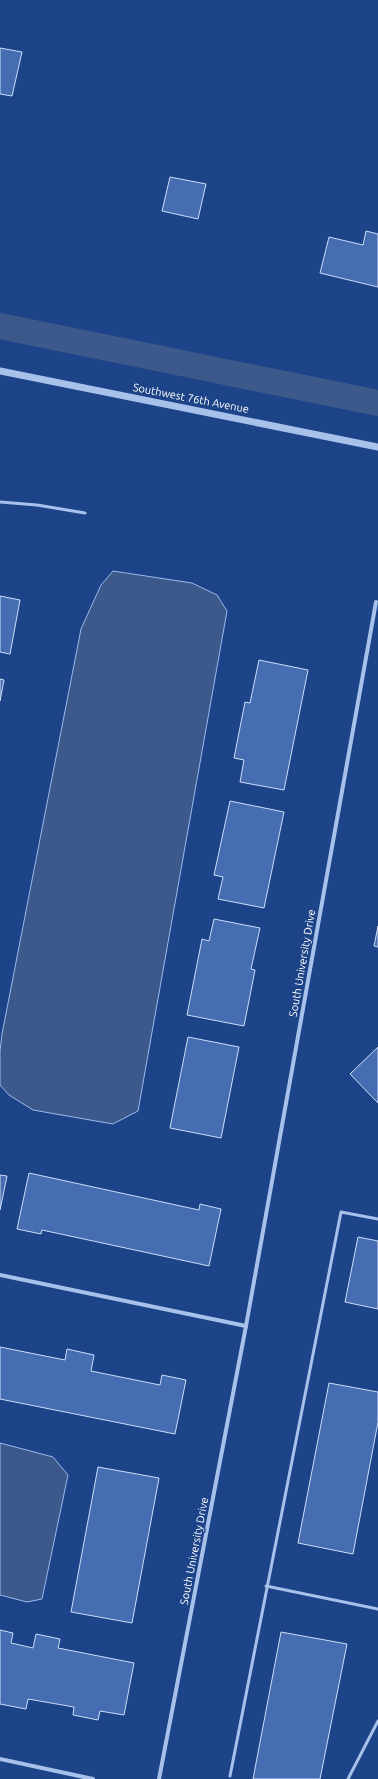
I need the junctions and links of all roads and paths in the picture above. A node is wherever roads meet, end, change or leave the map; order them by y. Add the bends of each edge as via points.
1 (0, 371) edge
2 (378, 447) edge
3 (0, 502) edge
4 (85, 513) dead end
5 (376, 602) dead end
6 (378, 1219) edge
7 (0, 1275) edge
8 (246, 1326) junction
9 (266, 1586) junction
10 (378, 1609) edge
11 (378, 1721) edge
12 (0, 1759) edge
13 (230, 1776) dead end
14 (93, 1779) edge
15 (159, 1779) edge
16 (348, 1779) edge

1 - 2 street, Southwest 76th Avenue
3 - 4 lane
5 - 8 street, South University Drive
6 - 9 lane via 341,1212
7 - 8 street
8 - 15 street, South University Drive
9 - 10 lane
9 - 13 lane
11 - 16 lane
12 - 14 street

